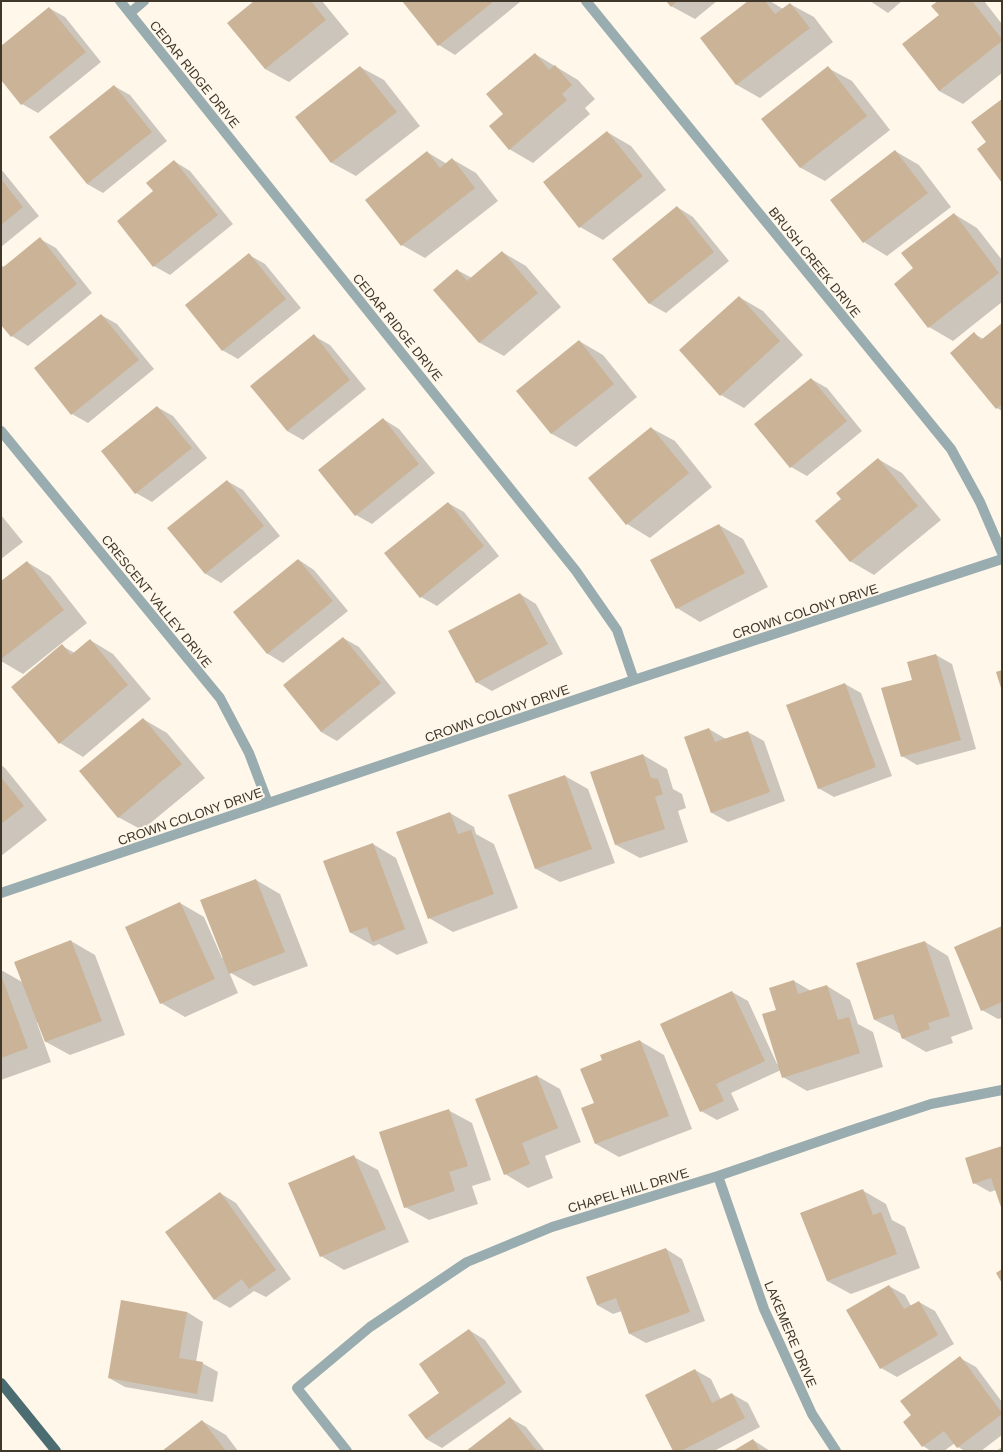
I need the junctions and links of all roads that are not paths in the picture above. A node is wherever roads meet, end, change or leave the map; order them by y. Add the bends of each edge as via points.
1 (120, 1) edge
2 (144, 1) edge
3 (586, 1) edge
4 (130, 12) junction
5 (1, 431) edge
6 (1002, 552) edge
7 (1002, 559) edge
8 (634, 680) junction
9 (268, 803) junction
10 (1, 893) edge
11 (1002, 1090) edge
12 (718, 1176) junction
13 (1, 1383) edge
14 (56, 1451) edge
15 (347, 1451) edge
16 (836, 1451) edge

1 - 4 street, CEDAR RIDGE DRIVE
2 - 4 street
3 - 6 street, BRUSH CREEK DRIVE via 951,449 980,502
4 - 8 street, CEDAR RIDGE DRIVE via 576,571 617,630
5 - 9 street, CRESCENT VALLEY DRIVE via 220,698 249,753
7 - 8 street, CROWN COLONY DRIVE
8 - 9 street, CROWN COLONY DRIVE
9 - 10 street, CROWN COLONY DRIVE
11 - 12 street, CHAPEL HILL DRIVE via 932,1104
12 - 15 street, CHAPEL HILL DRIVE via 552,1227 467,1262 370,1327 297,1388
12 - 16 street, LAKEMERE DRIVE via 764,1309 812,1414
13 - 14 main road

